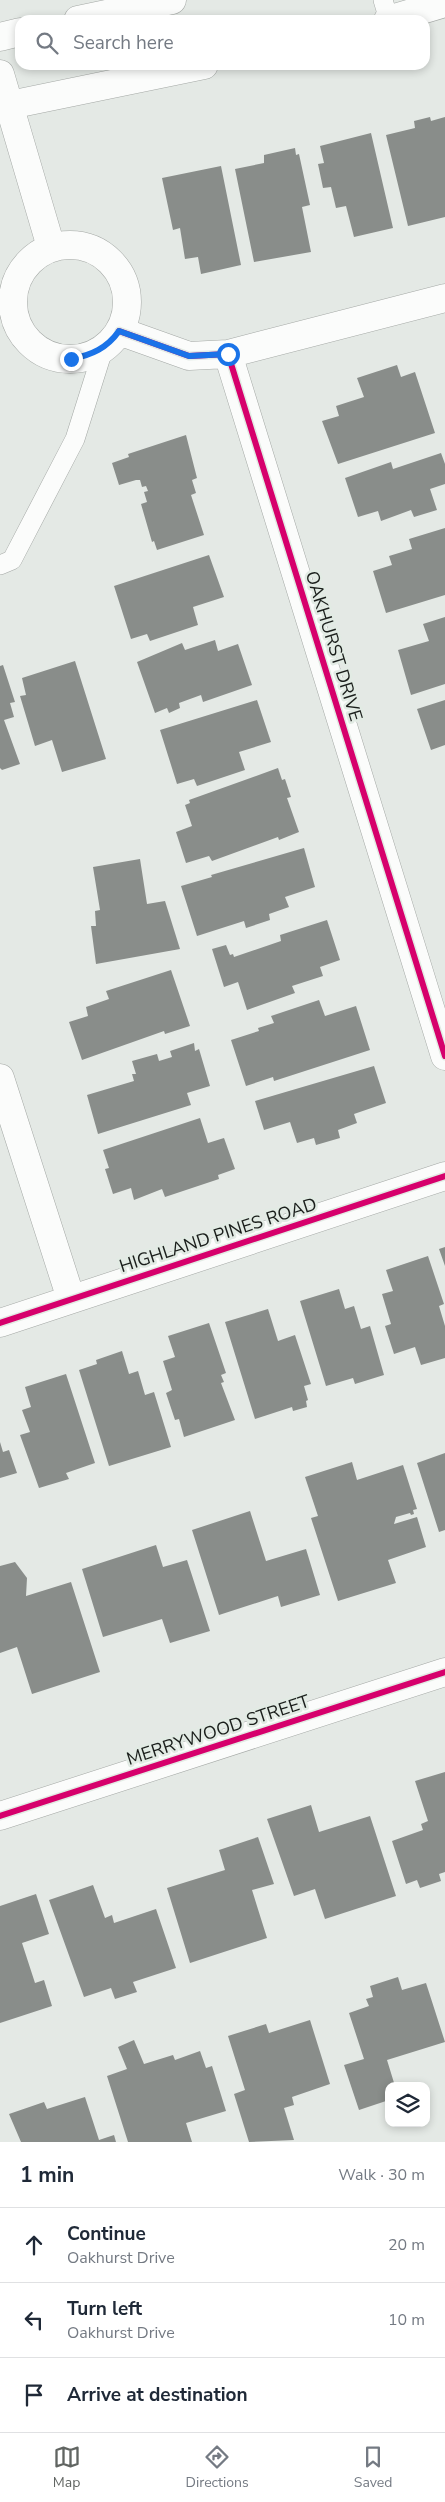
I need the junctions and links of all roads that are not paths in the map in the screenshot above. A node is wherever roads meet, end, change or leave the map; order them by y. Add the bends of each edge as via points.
1 (172, 0) edge
2 (383, 0) edge
3 (445, 3) edge
4 (102, 15) edge
5 (387, 15) edge
6 (405, 15) edge
7 (15, 33) edge
8 (0, 37) edge
9 (180, 70) edge
10 (0, 74) edge
11 (5, 107) edge
12 (51, 247) junction
13 (445, 298) edge
14 (112, 339) junction
15 (228, 354) junction
16 (0, 565) edge
17 (445, 1056) edge
18 (0, 1078) edge
19 (445, 1176) edge
20 (71, 1300) junction
21 (0, 1323) edge
22 (445, 1672) edge
23 (0, 1816) edge

1 - 4 street
2 - 5 lane
3 - 6 street
7 - 8 street
9 - 11 street
10 - 11 street
11 - 12 street
12 - 14 street via 67,244 85,246 101,253 114,265 123,280 127,297 125,315
12 - 14 street via 35,256 15,285 13,303 16,320 24,336 37,349 54,357 71,359 89,356
13 - 15 street
14 - 15 street via 189,356
14 - 16 lane via 75,439 12,560
15 - 17 street, OAKHURST DRIVE
18 - 20 street
19 - 20 street, HIGHLAND PINES ROAD
20 - 21 street, HIGHLAND PINES ROAD
22 - 23 street, MERRYWOOD STREET

